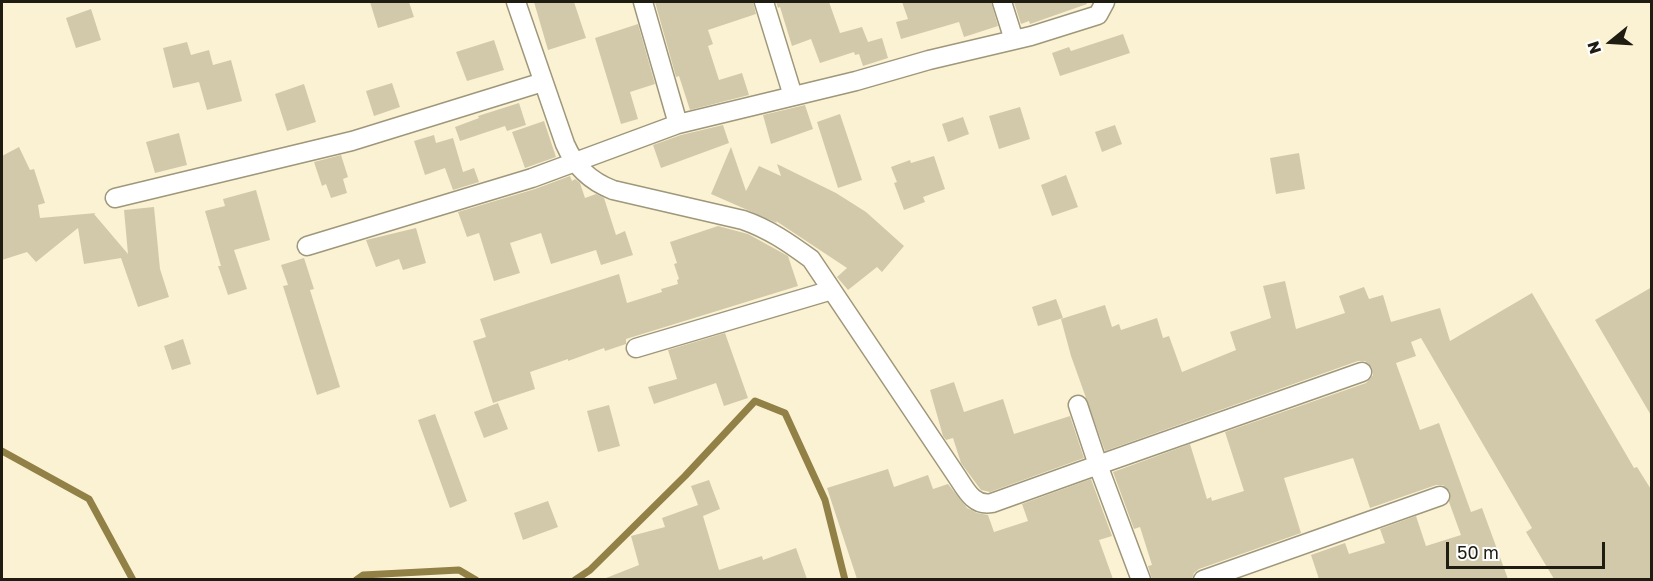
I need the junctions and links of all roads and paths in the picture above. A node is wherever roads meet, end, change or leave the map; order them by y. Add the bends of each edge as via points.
1 (516, 2) edge
2 (643, 2) edge
3 (764, 2) edge
4 (1002, 2) edge
5 (1105, 2) edge
6 (1014, 40) junction
7 (543, 82) junction
8 (794, 96) junction
9 (678, 124) junction
10 (574, 163) junction
11 (114, 198) dead end
12 (307, 246) dead end
13 (832, 290) junction
14 (636, 348) dead end
15 (1362, 372) dead end
16 (1078, 405) dead end
17 (1098, 465) junction
18 (1440, 496) dead end
19 (1141, 579) edge
20 (1203, 579) edge

1 - 7 street
2 - 9 street
3 - 8 street
4 - 6 street
5 - 6 street via 1098,15
6 - 8 street
7 - 10 street
7 - 11 street via 352,141
8 - 9 street
9 - 10 street
10 - 12 street
10 - 13 street via 600,185 613,190 761,226 811,259
13 - 14 street
13 - 17 street via 976,501 992,503
15 - 17 street
16 - 17 street
17 - 19 street
18 - 20 street

